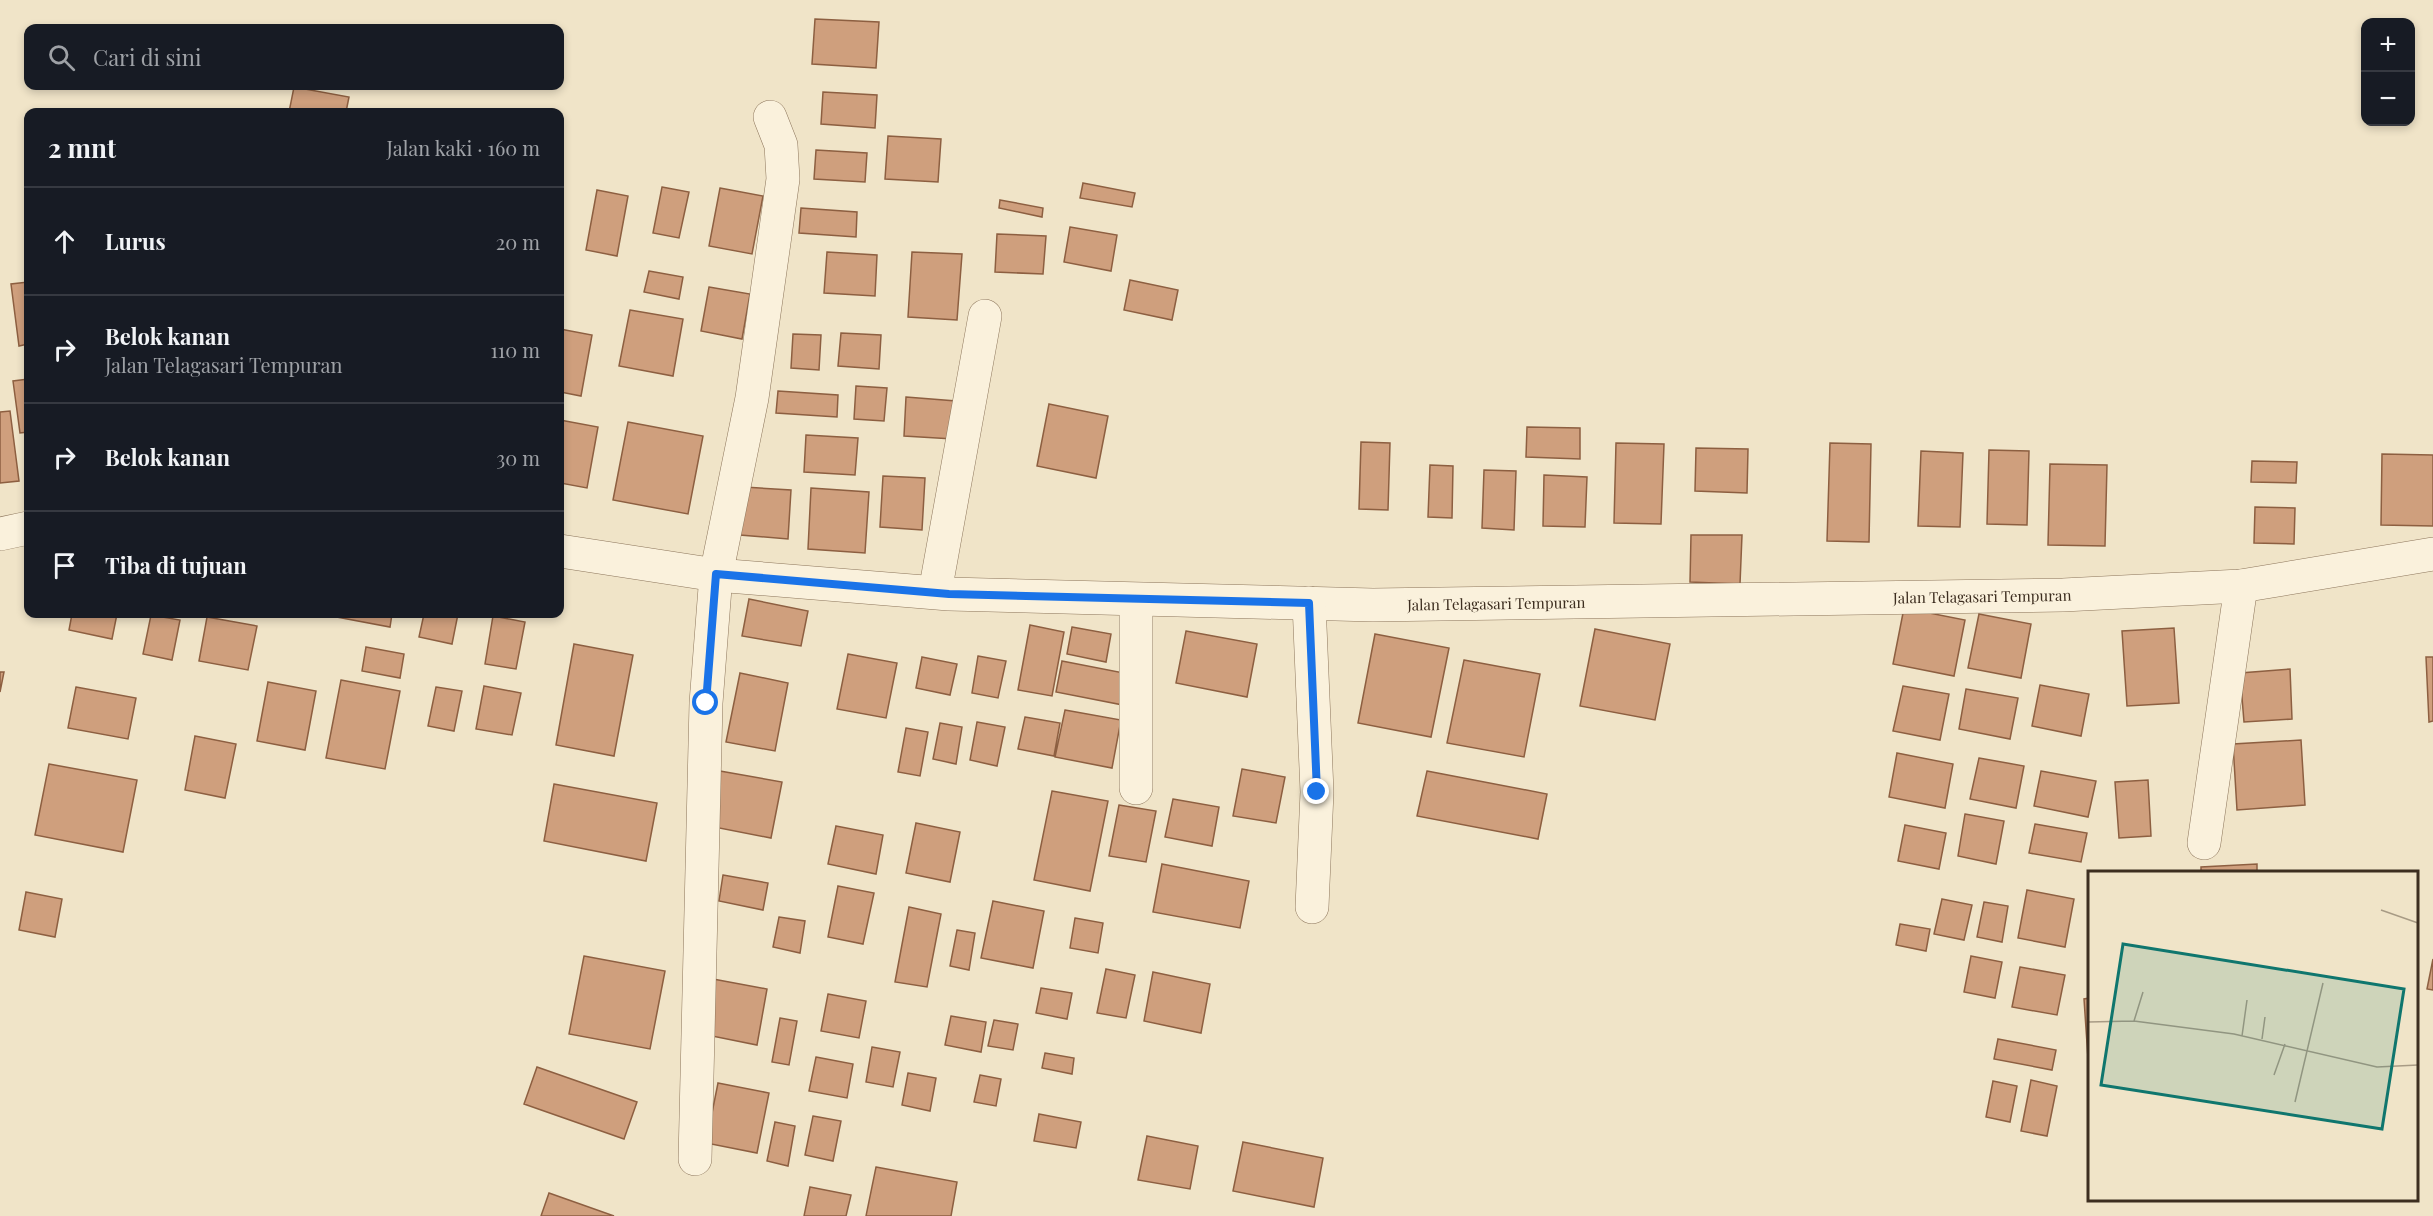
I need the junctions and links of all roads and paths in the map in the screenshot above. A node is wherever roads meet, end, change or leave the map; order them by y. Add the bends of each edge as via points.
1 (770, 117) dead end
2 (985, 316) dead end
3 (24, 529) edge
4 (0, 534) edge
5 (564, 552) edge
6 (2433, 554) edge
7 (716, 574) junction
8 (2241, 586) junction
9 (935, 592) junction
10 (1136, 600) junction
11 (1309, 603) junction
12 (1136, 788) dead end
13 (2204, 843) dead end
14 (1312, 907) dead end
15 (695, 1159) dead end

1 - 7 street via 781,145 783,178 752,398
2 - 9 street
3 - 4 street
5 - 7 street, Jalan Telagasari Tempuran
6 - 8 street, Jalan Telagasari Tempuran
7 - 9 street, Jalan Telagasari Tempuran
7 - 15 street via 706,703
8 - 11 street, Jalan Telagasari Tempuran via 2051,595
8 - 13 street
9 - 10 street, Jalan Telagasari Tempuran
10 - 11 street, Jalan Telagasari Tempuran
10 - 12 street
11 - 14 street via 1317,792

